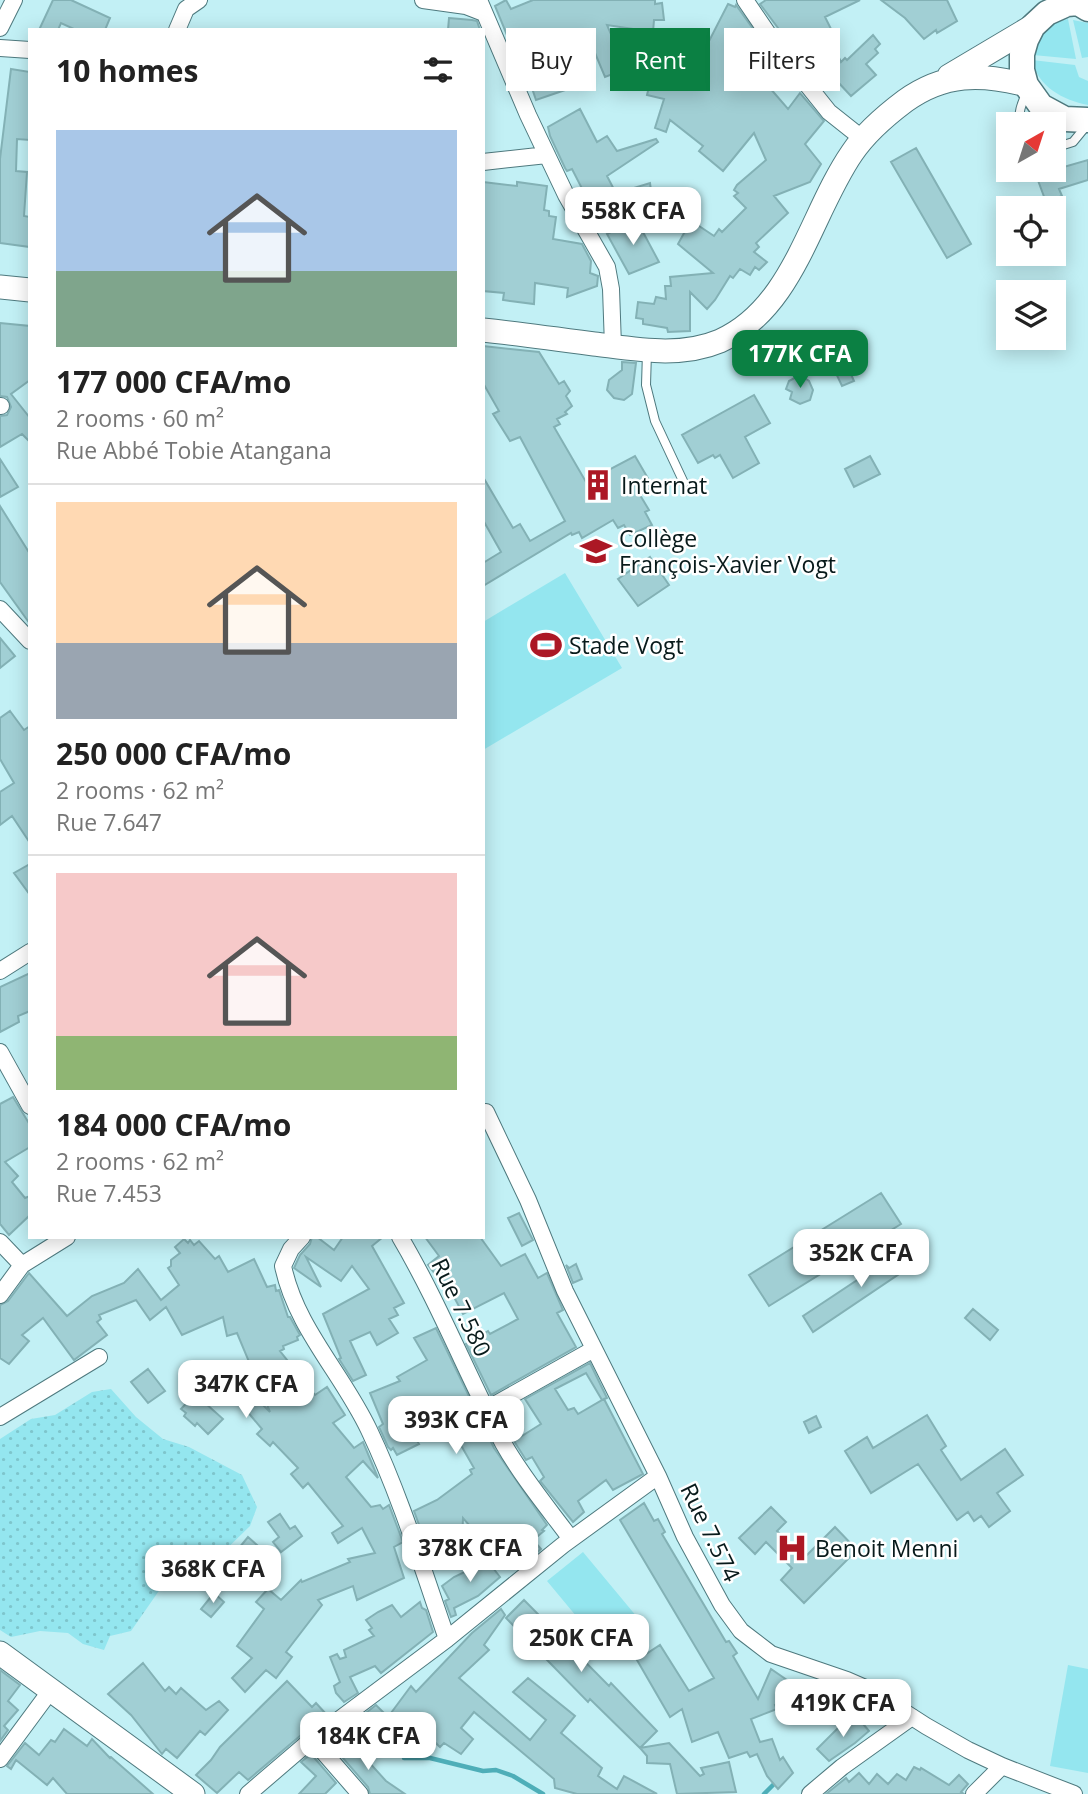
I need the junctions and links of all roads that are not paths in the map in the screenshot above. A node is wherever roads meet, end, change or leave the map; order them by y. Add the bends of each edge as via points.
1 (14, 0) edge
2 (199, 0) edge
3 (423, 0) edge
4 (745, 0) edge
5 (1086, 6) edge
6 (482, 7) edge
7 (1044, 13) edge
8 (0, 28) edge
9 (178, 28) edge
10 (0, 48) edge
11 (28, 50) edge
12 (940, 81) junction
13 (1027, 86) junction
14 (1020, 112) edge
15 (1088, 122) edge
16 (863, 139) junction
17 (1066, 144) edge
18 (547, 155) junction
19 (485, 162) edge
20 (0, 288) edge
21 (28, 290) edge
22 (485, 330) edge
23 (613, 346) junction
24 (647, 352) junction
25 (684, 483) dead end
26 (0, 609) edge
27 (28, 639) edge
28 (28, 953) edge
29 (0, 971) edge
30 (0, 1052) edge
31 (28, 1102) edge
32 (486, 1112) dead end
33 (64, 1239) edge
34 (300, 1239) edge
35 (401, 1239) edge
36 (0, 1242) edge
37 (22, 1265) junction
38 (0, 1295) edge
39 (594, 1349) junction
40 (99, 1357) dead end
41 (487, 1409) junction
42 (0, 1417) edge
43 (659, 1476) junction
44 (571, 1539) junction
45 (447, 1639) junction
46 (0, 1653) edge
47 (51, 1690) junction
48 (912, 1717) junction
49 (313, 1740) junction
50 (0, 1759) edge
51 (1002, 1766) junction
52 (192, 1794) edge
53 (248, 1794) edge
54 (360, 1794) edge
55 (810, 1794) edge
56 (974, 1794) edge
57 (1074, 1794) edge

1 - 8 street
2 - 9 street via 186,9
3 - 6 street
4 - 16 street via 830,112
5 - 7 main road via 1067,4
6 - 18 street
7 - 12 main road
7 - 13 main road via 1022,54
10 - 11 street
12 - 13 main road via 982,76
12 - 16 main road via 888,113
13 - 14 lane
13 - 15 main road via 1041,106 1065,119
15 - 17 lane
16 - 24 main road via 785,279 748,323 699,348
18 - 19 street
18 - 23 street via 607,267
20 - 21 main road
22 - 23 main road
23 - 24 main road
24 - 25 lane via 646,384 655,421
26 - 27 street
28 - 29 street
30 - 31 street
32 - 39 street, Rue 7.574
33 - 37 street
34 - 45 street via 283,1266 288,1288 382,1456
35 - 41 street, Rue 7.580
36 - 37 street
37 - 38 street
39 - 41 street
39 - 43 street, Rue 7.574
40 - 42 street
41 - 44 street, Rue 7.580 via 515,1463
43 - 44 street
43 - 48 street, Rue 7.574 via 698,1562 741,1631 771,1654 847,1679
44 - 45 street
45 - 49 street
46 - 47 main road
47 - 50 street
47 - 52 main road
48 - 51 street, Rue 7.574
48 - 55 street
49 - 53 street
49 - 54 street
51 - 56 street
51 - 57 street, Rue 7.574

